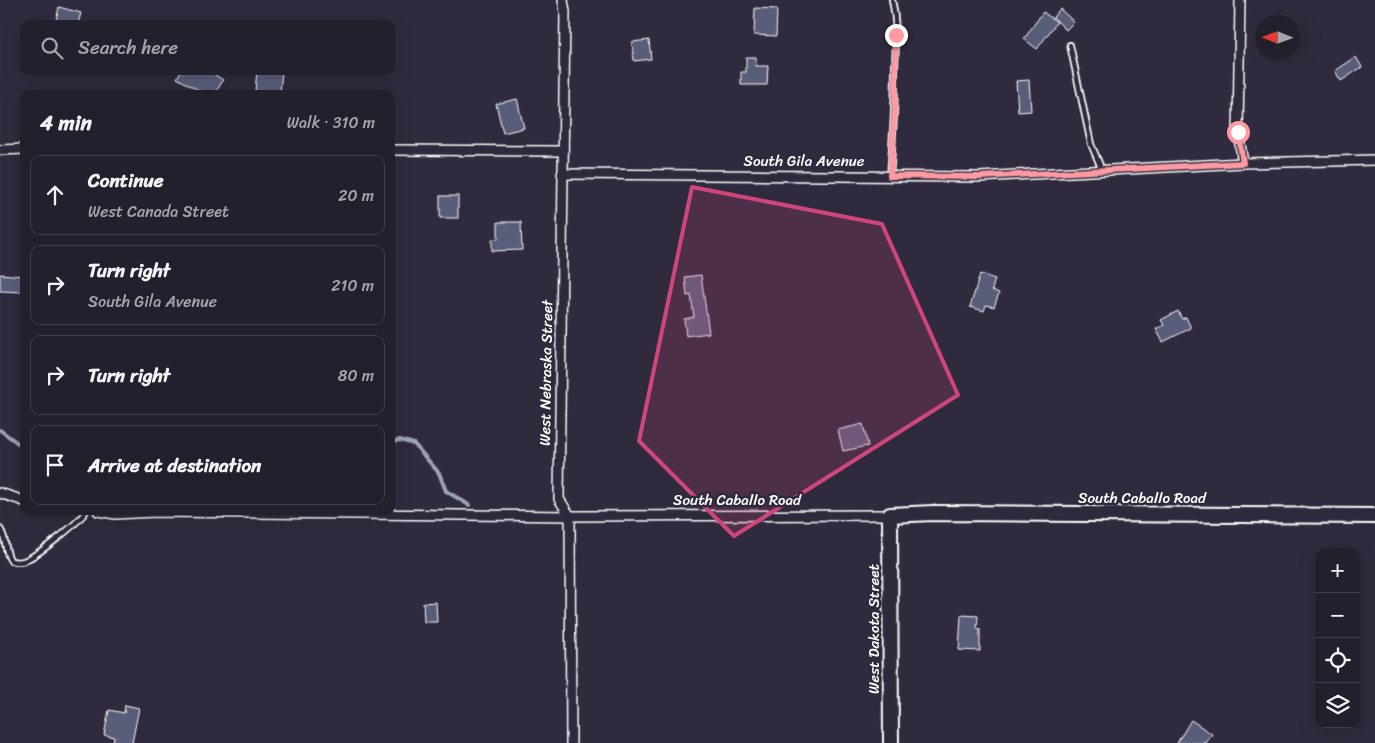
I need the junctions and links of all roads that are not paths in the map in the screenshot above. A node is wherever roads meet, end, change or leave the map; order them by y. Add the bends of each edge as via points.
1 (564, 0) edge
2 (892, 0) edge
3 (1240, 0) edge
4 (1070, 46) dead end
5 (20, 149) edge
6 (0, 150) edge
7 (395, 150) edge
8 (562, 151) junction
9 (1375, 160) edge
10 (1243, 163) junction
11 (1103, 171) junction
12 (562, 174) junction
13 (890, 176) junction
14 (0, 493) edge
15 (20, 500) edge
16 (395, 514) edge
17 (83, 515) edge
18 (890, 515) junction
19 (570, 516) junction
20 (1375, 516) edge
21 (0, 529) edge
22 (571, 743) edge
23 (891, 743) edge

1 - 8 street, West Nebraska Street
2 - 13 lane via 896,53
3 - 10 street via 1238,132
4 - 11 lane via 1091,144
5 - 6 street
7 - 8 street
8 - 12 street, West Nebraska Street
9 - 10 street, South Gila Avenue
10 - 11 street, South Gila Avenue
11 - 13 street, South Gila Avenue via 979,177
12 - 13 street, South Gila Avenue
12 - 19 street, West Nebraska Street via 559,499
14 - 15 street
16 - 19 street, South Caballo Road
17 - 21 lane via 25,561 11,561
18 - 19 street, South Caballo Road
18 - 20 street, South Caballo Road
18 - 23 street, West Dakota Street
19 - 22 street, West Nebraska Street

